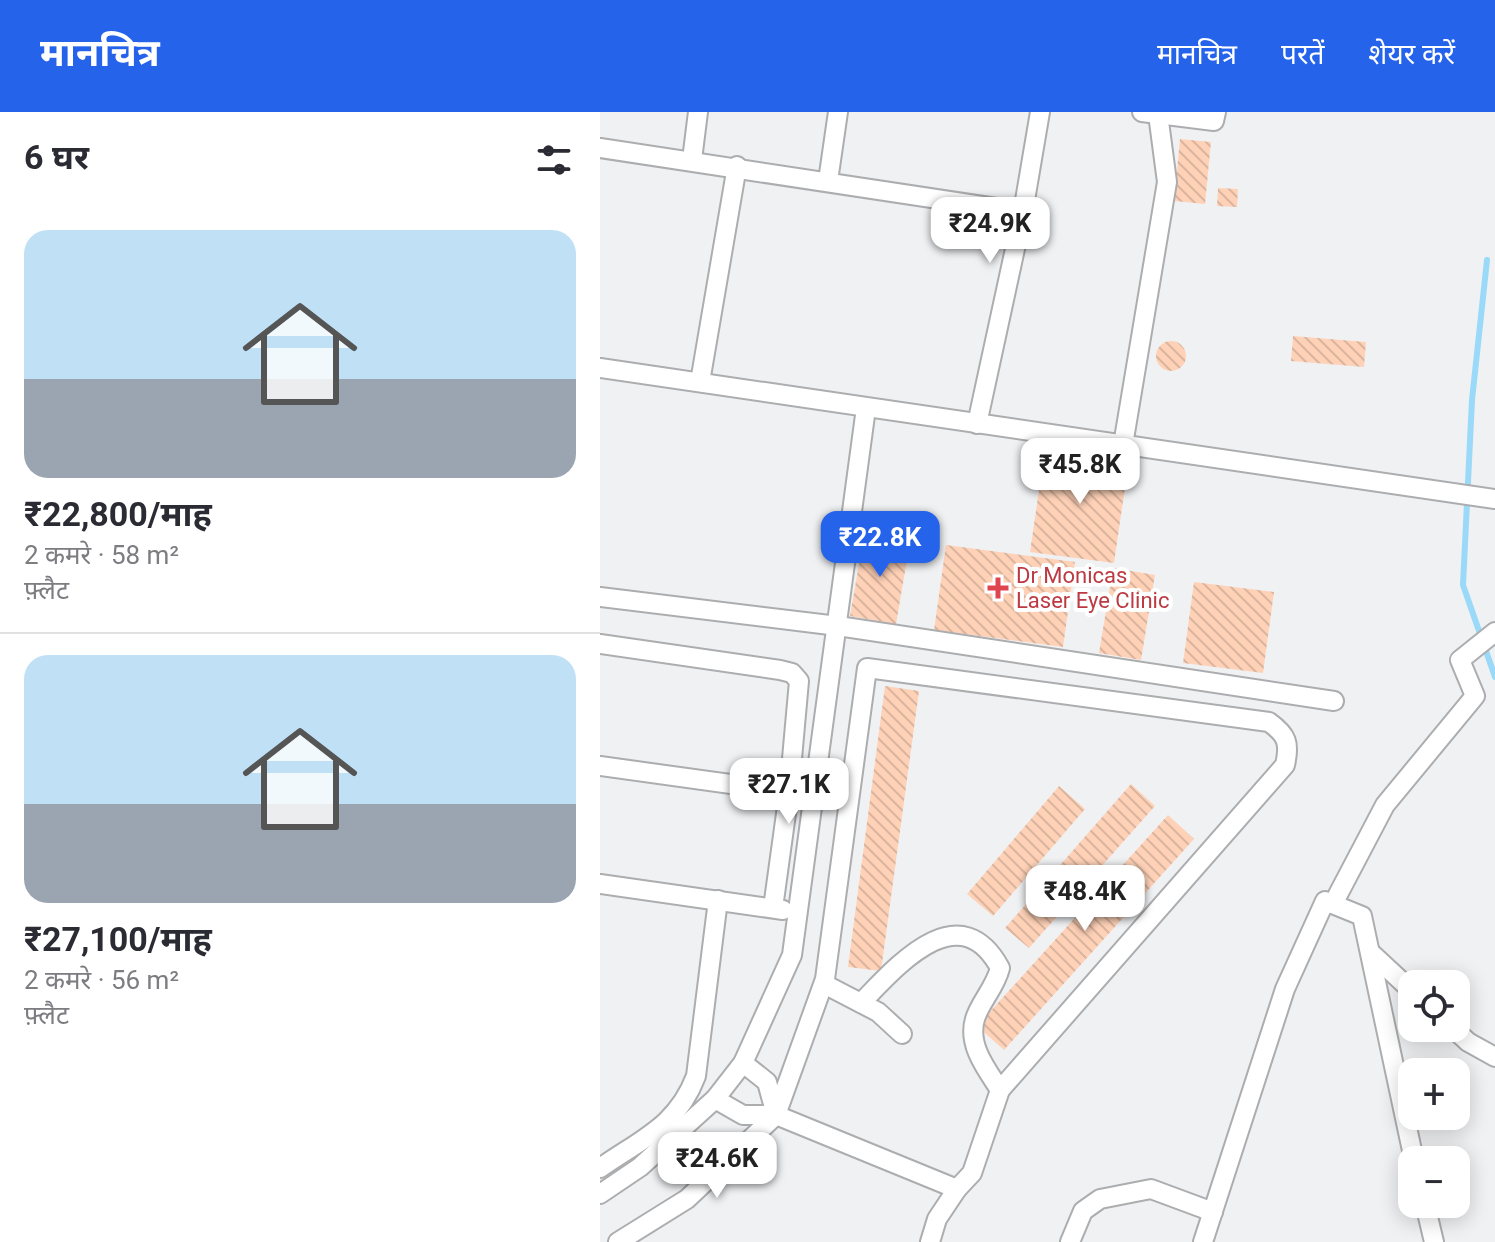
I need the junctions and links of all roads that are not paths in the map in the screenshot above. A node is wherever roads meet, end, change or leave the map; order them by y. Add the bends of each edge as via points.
1 (698, 112) edge
2 (838, 112) edge
3 (1040, 112) edge
4 (1216, 112) edge
5 (1150, 113) edge
6 (600, 148) edge
7 (692, 160) junction
8 (737, 166) junction
9 (828, 181) junction
10 (1023, 212) junction
11 (600, 368) edge
12 (700, 382) junction
13 (866, 408) junction
14 (977, 424) junction
15 (1123, 445) junction
16 (1495, 499) edge
17 (600, 597) edge
18 (838, 626) junction
19 (1494, 633) edge
20 (600, 644) edge
21 (1334, 701) dead end
22 (600, 766) edge
23 (789, 792) junction
24 (600, 884) edge
25 (718, 900) junction
26 (1333, 904) junction
27 (773, 908) junction
28 (798, 912) junction
29 (1370, 952) junction
30 (1398, 978) edge
31 (824, 984) junction
32 (861, 1003) junction
33 (902, 1034) dead end
34 (1468, 1042) edge
35 (1495, 1057) edge
36 (743, 1063) junction
37 (1000, 1090) junction
38 (715, 1099) junction
39 (776, 1115) junction
40 (1411, 1146) edge
41 (600, 1168) edge
42 (957, 1189) junction
43 (600, 1194) edge
44 (1213, 1212) junction
45 (1428, 1218) edge
46 (618, 1242) edge
47 (930, 1242) edge
48 (1070, 1242) edge
49 (1203, 1242) edge
50 (1434, 1242) edge

1 - 7 street
2 - 9 street
3 - 10 street
4 - 5 street via 1214,121
5 - 15 street via 1167,182
6 - 7 street
7 - 8 street
8 - 9 street
8 - 12 street
9 - 10 street
10 - 14 street
11 - 12 street
12 - 13 street
13 - 14 street
13 - 18 street
14 - 15 street
15 - 16 street
17 - 18 street
18 - 21 street
18 - 28 street
19 - 26 street via 1460,660 1475,696 1385,805
20 - 23 street via 792,673 799,681 799,706
22 - 23 street
23 - 27 street
24 - 25 street
25 - 27 street
25 - 41 street via 696,1076 687,1098 677,1115
26 - 29 street via 1362,916
26 - 44 street via 1325,901 1285,989
27 - 28 street
28 - 36 street via 792,955
29 - 30 street
29 - 40 street
31 - 32 street
31 - 37 street via 867,668 1269,722 1285,734 1285,765
31 - 39 street
32 - 33 street
32 - 37 street via 929,941 952,935 983,947 1000,968 975,1019 975,1039 980,1061
34 - 35 street
36 - 38 street
36 - 39 street via 767,1082
37 - 42 street via 972,1173
38 - 39 street via 743,1115
38 - 43 street via 640,1167
39 - 42 street
39 - 46 street via 687,1199
42 - 47 street via 937,1219
44 - 48 street via 1151,1189 1100,1199 1083,1211
44 - 49 street
45 - 50 street

